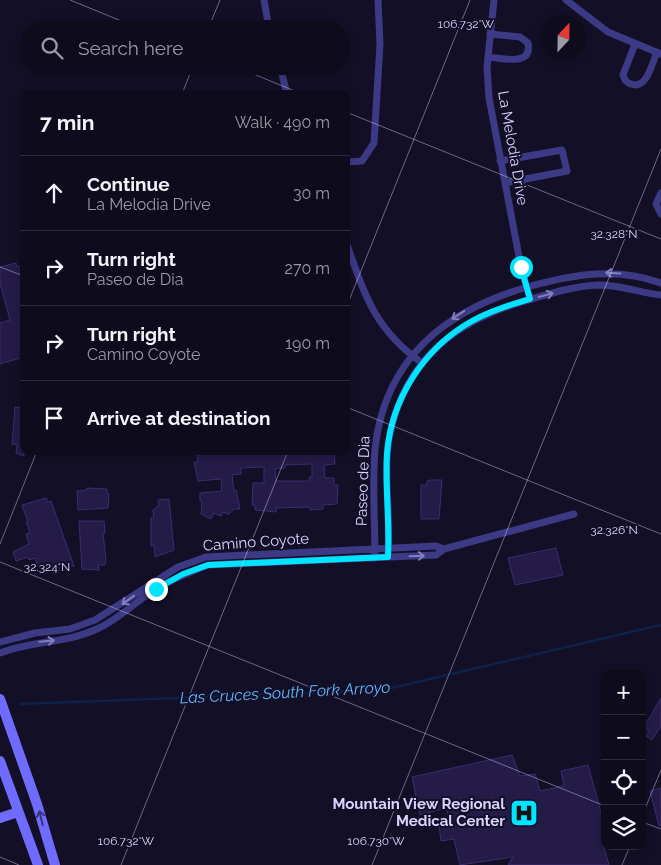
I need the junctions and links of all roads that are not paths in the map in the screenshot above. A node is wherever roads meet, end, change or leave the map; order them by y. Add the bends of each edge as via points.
1 (264, 0) edge
2 (378, 0) edge
3 (494, 0) edge
4 (566, 0) edge
5 (267, 20) edge
6 (490, 34) junction
7 (635, 44) junction
8 (659, 53) edge
9 (488, 57) junction
10 (283, 75) edge
11 (287, 90) edge
12 (500, 160) junction
13 (350, 162) edge
14 (505, 183) junction
15 (661, 193) edge
16 (661, 214) edge
17 (350, 254) edge
18 (661, 283) edge
19 (526, 287) junction
20 (661, 295) edge
21 (530, 299) junction
22 (412, 356) junction
23 (422, 363) junction
24 (574, 514) dead end
25 (375, 548) junction
26 (389, 548) junction
27 (444, 549) junction
28 (388, 557) junction
29 (376, 558) junction
30 (0, 642) edge
31 (0, 653) edge
32 (0, 698) edge
33 (0, 761) edge
34 (18, 812) junction
35 (0, 818) edge
36 (38, 865) edge
37 (54, 865) edge

1 - 5 street
2 - 13 street via 380,44 374,143 362,161
3 - 6 street, La Melodia Drive
4 - 7 street via 598,26
6 - 9 street, La Melodia Drive
6 - 9 street via 523,38 528,43 529,52 521,60
7 - 8 street
7 - 8 street via 623,75 632,85 645,81
9 - 12 street, La Melodia Drive via 489,98
10 - 11 street
12 - 14 street, La Melodia Drive
12 - 14 street via 562,150 567,171
14 - 19 street, La Melodia Drive
15 - 16 street via 656,204
17 - 22 street via 374,315
18 -> 19 street, Paseo de Dia via 626,274 593,273
19 - 21 street, La Melodia Drive
19 -> 22 street, Paseo de Dia via 486,300 460,313
21 -> 20 street, Paseo de Dia via 598,285
21 - 23 street, Paseo de Dia via 472,320 442,342
22 - 23 street
22 - 25 street, Paseo de Dia via 389,396 376,438
23 - 26 street, Paseo de Dia via 402,396 390,437 387,472
24 - 27 street, Camino Coyote
25 - 26 street, Camino Coyote
25 - 29 street, Paseo de Dia
25 -> 30 street, Camino Coyote via 206,556 178,567 95,620 70,629
26 - 27 street, Camino Coyote via 436,546
26 - 28 street, Paseo de Dia
28 -> 27 street, Camino Coyote via 436,555
28 - 29 street, Camino Coyote
31 -> 29 street, Camino Coyote via 37,642 72,639 100,628 156,589 208,565
37 -> 32 main road via 37,804
33 - 34 main road
34 - 35 main road
34 - 36 main road

